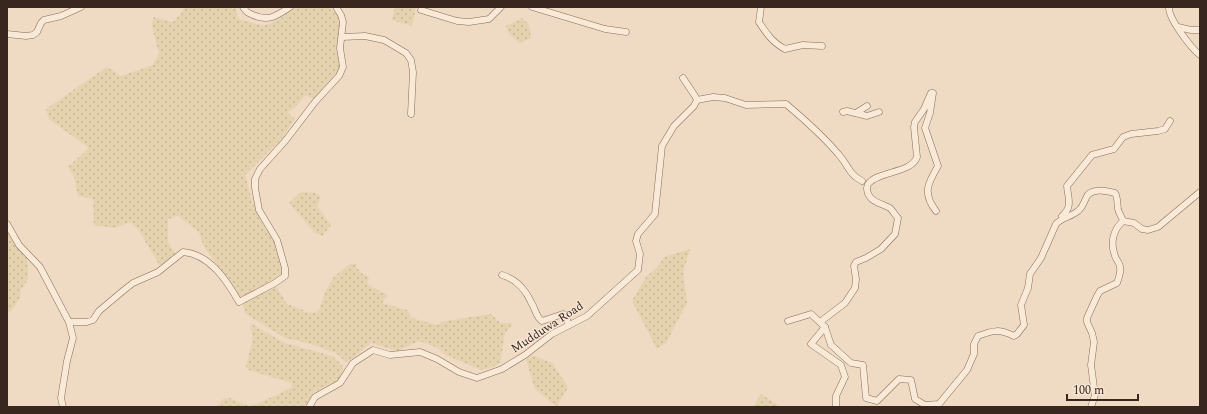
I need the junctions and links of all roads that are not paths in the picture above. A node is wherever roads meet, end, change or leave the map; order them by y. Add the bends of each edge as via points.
1 (81, 7) edge
2 (243, 7) edge
3 (290, 7) edge
4 (336, 7) edge
5 (501, 7) edge
6 (532, 7) edge
7 (761, 7) edge
8 (1169, 7) edge
9 (421, 10) dead end
10 (1178, 27) junction
11 (1200, 30) edge
12 (626, 32) dead end
13 (7, 34) edge
14 (342, 37) junction
15 (822, 46) dead end
16 (1200, 55) edge
17 (683, 78) dead end
18 (697, 100) junction
19 (868, 106) dead end
20 (843, 112) dead end
21 (879, 112) dead end
22 (411, 114) dead end
23 (856, 114) junction
24 (1170, 121) dead end
25 (862, 181) dead end
26 (1200, 192) edge
27 (936, 211) dead end
28 (1060, 220) junction
29 (1123, 221) junction
30 (7, 224) edge
31 (502, 274) dead end
32 (788, 320) dead end
33 (69, 322) junction
34 (820, 322) junction
35 (569, 325) junction
36 (825, 327) junction
37 (63, 407) edge
38 (309, 407) edge
39 (836, 407) edge
40 (1092, 407) edge

1 - 13 street via 44,20 33,35
2 - 3 street via 246,12 260,18 278,15
4 - 14 street via 343,22
5 - 9 street via 489,19 469,22
6 - 12 street via 605,29
7 - 15 street via 759,22 778,46 785,49 803,45
8 - 10 street via 1168,12
10 - 11 street
10 - 16 street
14 - 22 street via 365,36 384,40 406,53 411,60 413,72
14 - 33 street via 340,48 343,67 339,76 260,169 255,179 259,210 277,240 285,276 239,302 228,282 214,267 197,255 183,252 158,272 133,283 99,311 93,320
17 - 18 street
18 - 25 street via 714,97 746,105 786,104 806,120 841,157 853,176
18 - 35 street, Mudduwa Road via 674,126 662,146 655,214 638,234 636,241 640,254 638,270 587,316
19 - 23 street
20 - 23 street
21 - 23 street via 867,116
24 - 28 street via 1165,129 1122,137 1114,149 1092,155 1067,186 1070,206
26 - 29 street via 1158,227 1142,230 1134,223
27 - 34 street via 930,204 927,190 938,166 925,128 933,92 915,122 918,156 916,160 868,184 868,195 872,200 891,209 898,218 895,234 881,249 856,262 854,288 845,303
28 - 29 street via 1078,212 1086,196 1102,190 1115,193 1118,211
28 - 36 street via 1030,274 1021,305 1024,325 1014,336 1002,330 978,336 967,370 939,404 925,405 915,399 911,380 899,379 877,401 866,398 863,365 851,363 831,345
29 - 40 street via 1117,227 1112,241 1114,256 1120,266 1120,276 1117,283 1100,291 1087,318 1094,342 1091,365 1095,395
30 - 33 street via 19,245 40,267
31 - 35 street via 519,284 542,321 563,314
32 - 34 street via 812,314
33 - 37 street via 73,338 61,398
34 - 36 street
35 - 38 street, Mudduwa Road via 502,369 477,378 459,372 420,352 390,356 373,350 353,362 340,383 315,397
36 - 39 street via 811,344 841,364 845,377 836,396

